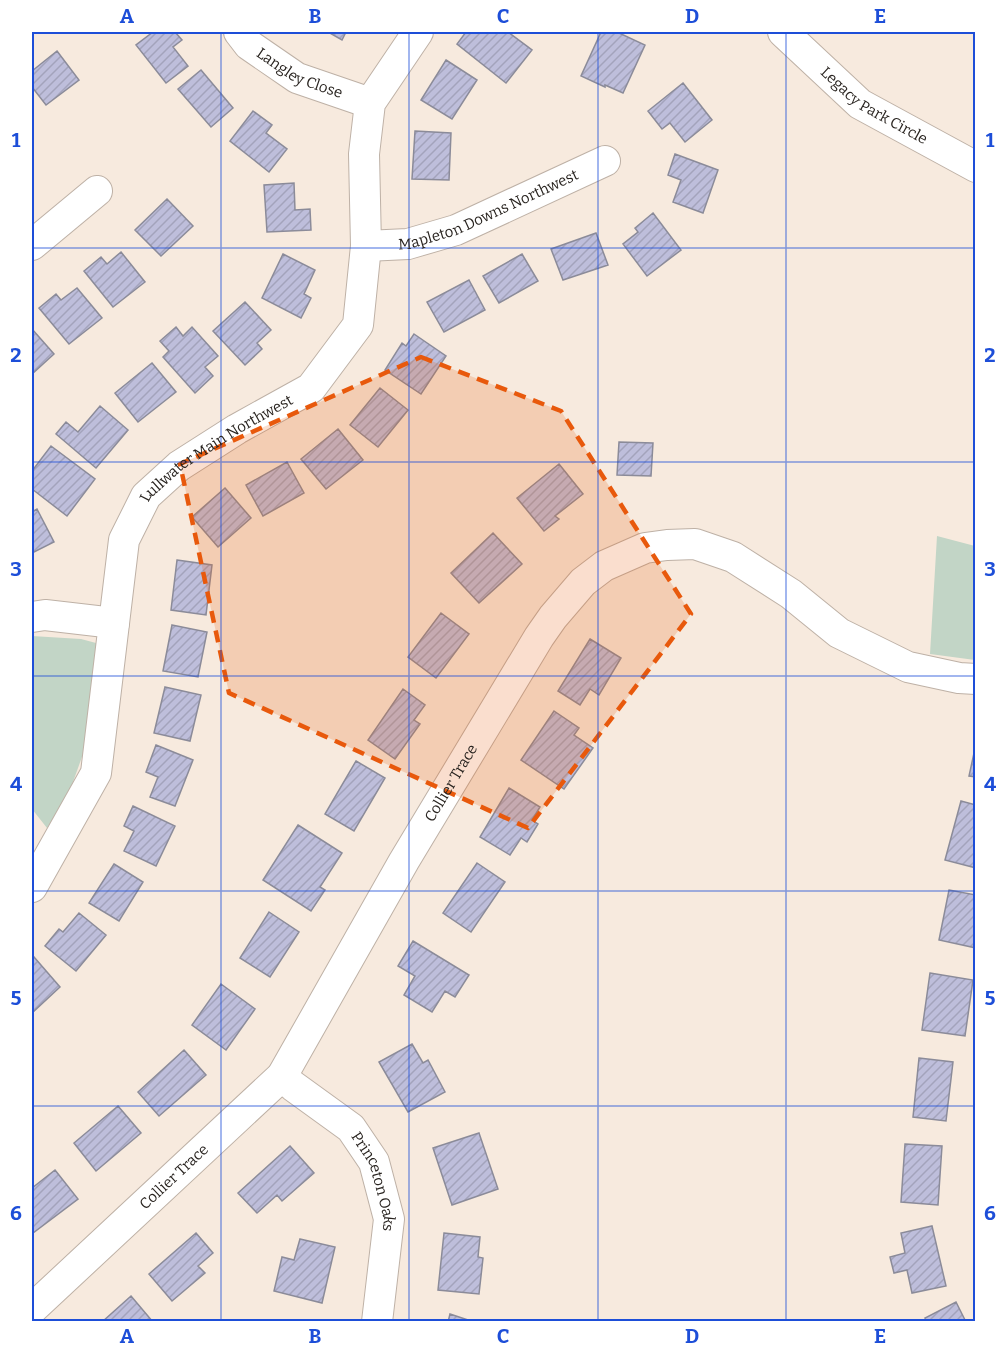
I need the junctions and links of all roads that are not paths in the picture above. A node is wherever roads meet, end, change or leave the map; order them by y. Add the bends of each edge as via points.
1 (239, 32) edge
2 (418, 32) edge
3 (783, 32) edge
4 (370, 103) junction
5 (604, 160) dead end
6 (975, 167) edge
7 (97, 191) dead end
8 (32, 245) edge
9 (366, 246) junction
10 (32, 617) edge
11 (114, 623) junction
12 (975, 679) edge
13 (32, 887) edge
14 (282, 1076) junction
15 (32, 1309) edge
16 (377, 1322) edge

1 - 4 street, Langley Close via 249,45 297,78
2 - 4 street, Lullwater Main Northwest
3 - 6 street, Legacy Park Circle via 860,104
4 - 9 street, Lullwater Main Northwest via 364,154
5 - 9 street, Mapleton Downs Northwest via 456,230 408,244
7 - 8 street
9 - 11 street, Lullwater Main Northwest via 358,325 311,388 189,459 146,496 124,540
10 - 11 street
11 - 13 street, Lullwater Main Northwest via 96,773
12 - 14 street, Collier Trace via 908,667 839,633 791,594 733,558 695,544 645,548 604,566 583,582 539,637 404,861
14 - 15 street, Collier Trace
14 - 16 street, Princeton Oaks via 351,1128 374,1162 389,1219

